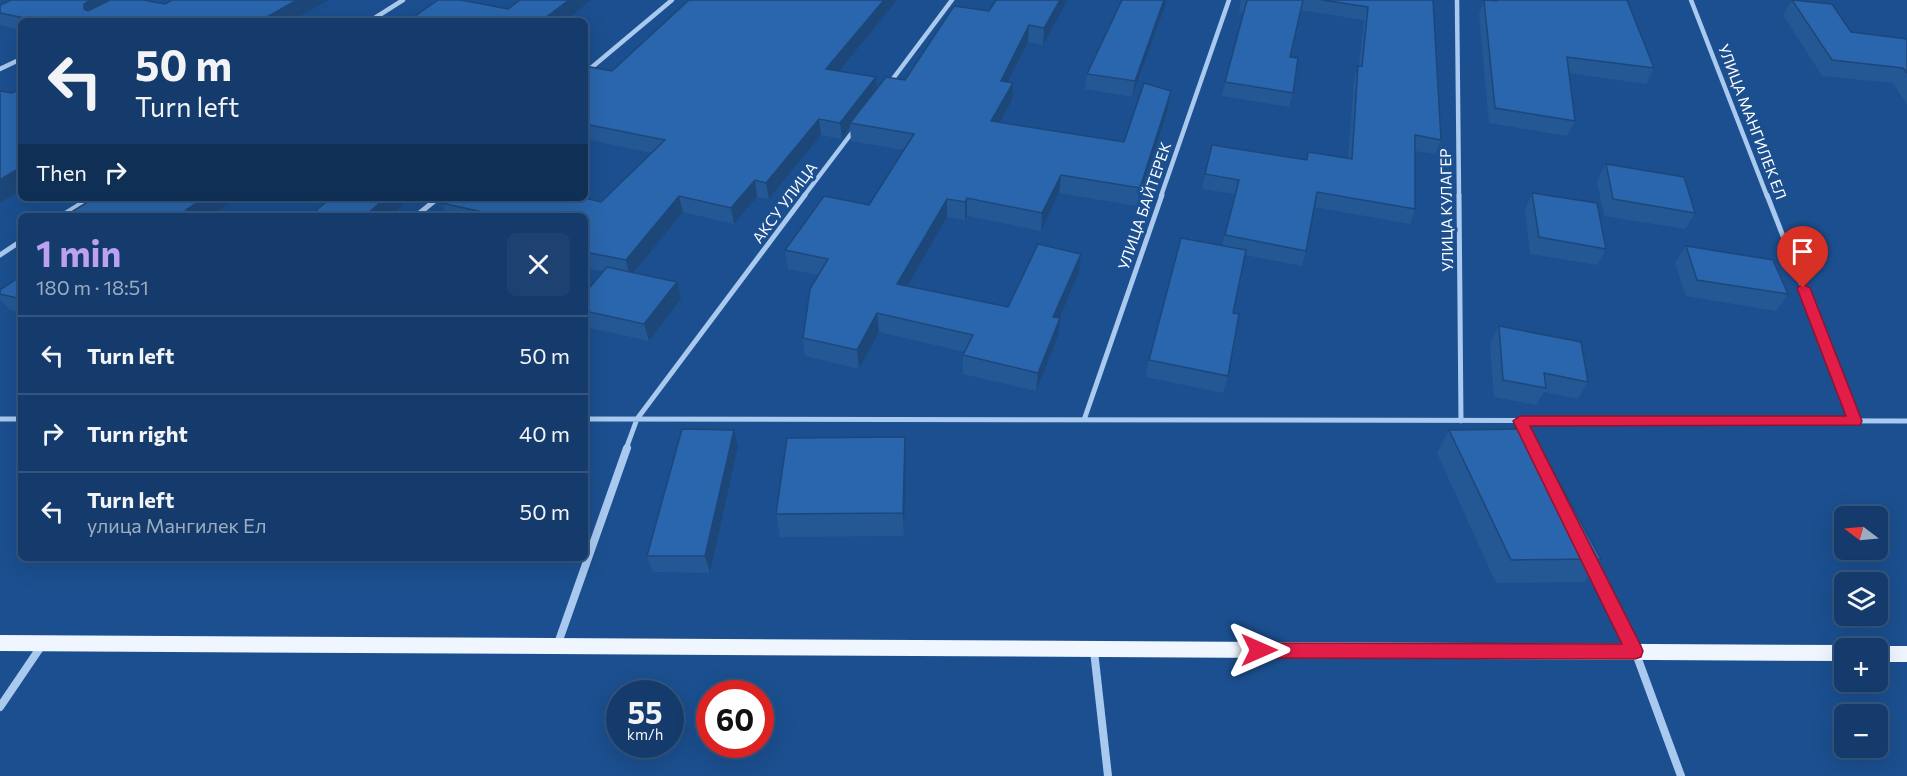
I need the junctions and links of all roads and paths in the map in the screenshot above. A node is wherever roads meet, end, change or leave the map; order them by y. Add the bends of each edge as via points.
1 (403, 0) edge
2 (672, 0) edge
3 (952, 0) edge
4 (1229, 0) edge
5 (1457, 0) edge
6 (1691, 0) edge
7 (375, 18) edge
8 (18, 60) edge
9 (0, 69) edge
10 (588, 71) edge
11 (884, 91) edge
12 (857, 127) edge
13 (85, 201) edge
14 (434, 201) edge
15 (66, 213) edge
16 (420, 213) edge
17 (18, 243) edge
18 (0, 255) edge
19 (0, 419) edge
20 (18, 419) edge
21 (588, 419) edge
22 (637, 419) junction
23 (1084, 420) junction
24 (1461, 421) junction
25 (1520, 421) junction
26 (1855, 421) junction
27 (1907, 421) edge
28 (1525, 431) edge
29 (1588, 557) edge
30 (588, 559) edge
31 (587, 561) edge
32 (0, 643) edge
33 (44, 644) junction
34 (557, 647) junction
35 (1094, 650) junction
36 (1635, 651) junction
37 (1834, 653) edge
38 (1888, 654) edge
39 (1907, 654) edge
40 (0, 706) edge
41 (1108, 776) edge
42 (1681, 776) edge

1 - 7 street
2 - 10 street
3 - 11 street
4 - 23 street, УЛИЦА БАЙТЕРЕК
5 - 24 street, УЛИЦА КУЛАГЕР
6 - 26 street, УЛИЦА МАНГИЛЕК ЕЛ
8 - 9 street
12 - 22 street, АКСУ УЛИЦА
13 - 15 street
14 - 16 street
17 - 18 street
19 - 20 street
21 - 22 street
22 - 23 street
22 - 30 street, АКСУ УЛИЦА
23 - 24 street
24 - 25 street
25 - 26 street
25 - 28 street
26 - 27 street
29 - 36 street
31 - 34 street, АКСУ УЛИЦА
32 - 33 main road
33 - 34 main road
33 - 40 street
34 - 35 main road
35 - 36 main road
35 - 41 street
36 - 37 main road
36 - 42 street
38 - 39 main road

